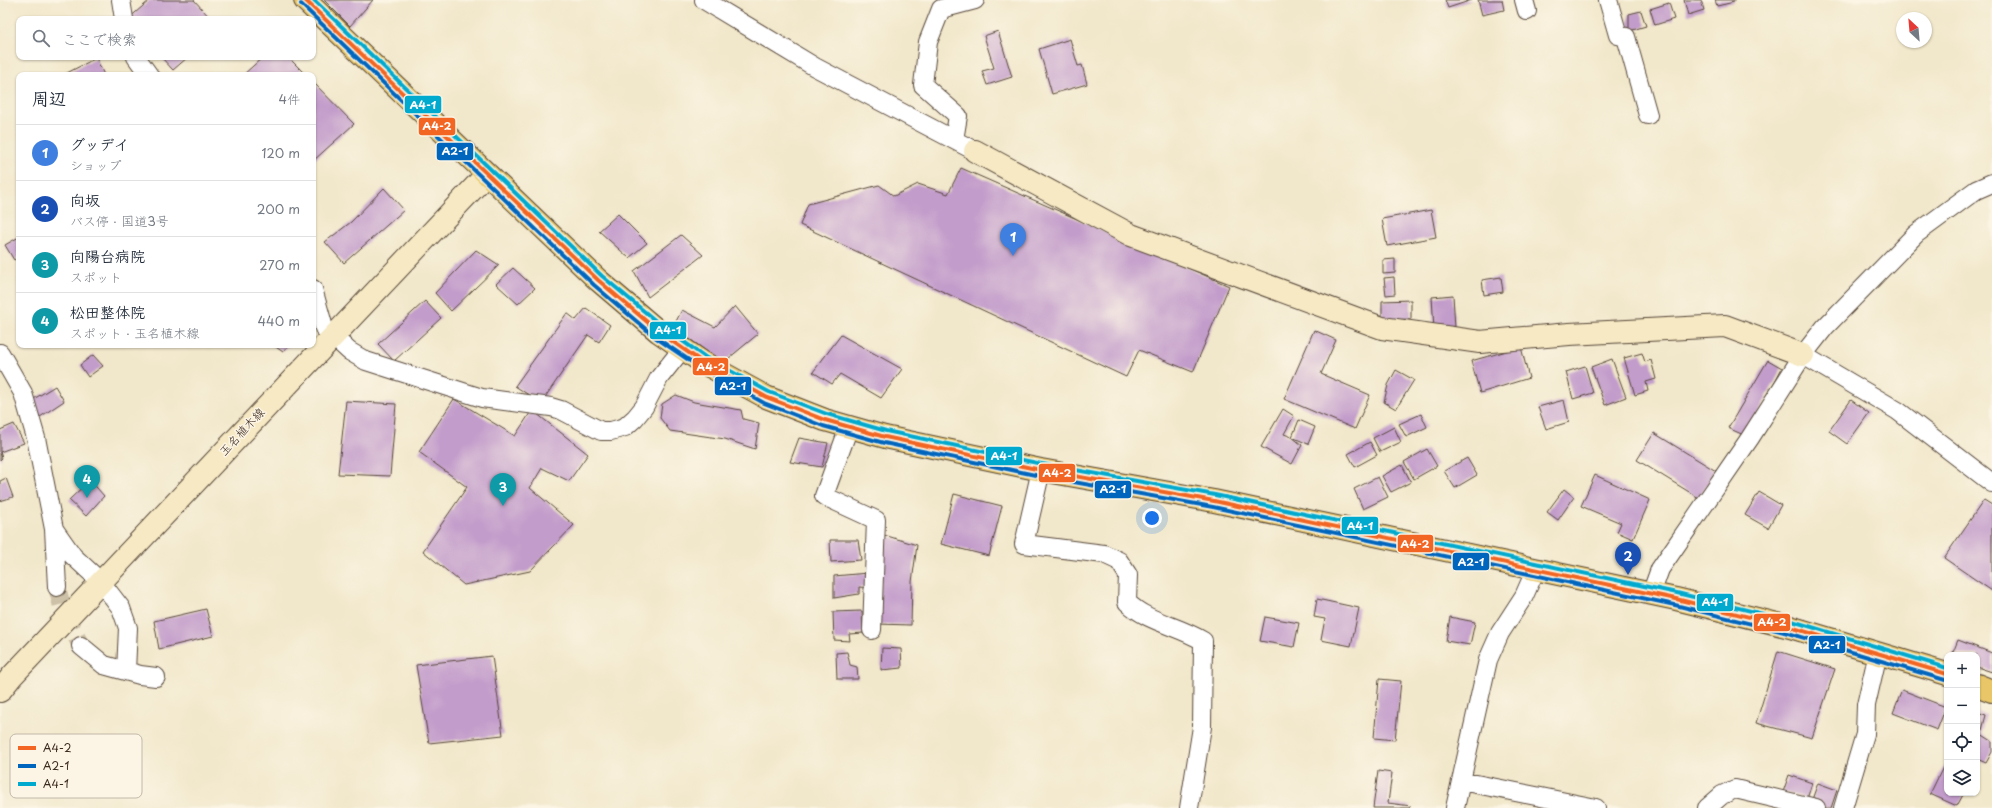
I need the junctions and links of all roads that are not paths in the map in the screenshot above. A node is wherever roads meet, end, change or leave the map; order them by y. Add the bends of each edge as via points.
1 (121, 0) edge
2 (305, 0) edge
3 (704, 0) edge
4 (975, 0) edge
5 (1608, 0) edge
6 (124, 16) edge
7 (138, 60) edge
8 (147, 72) edge
9 (1648, 115) dead end
10 (954, 140) junction
11 (975, 152) joint
12 (486, 175) junction
13 (1992, 183) edge
14 (316, 300) edge
15 (332, 338) junction
16 (683, 348) junction
17 (0, 353) edge
18 (1803, 355) junction
19 (848, 427) junction
20 (1041, 470) junction
21 (1992, 482) edge
22 (54, 529) junction
23 (1536, 569) junction
24 (101, 582) junction
25 (57, 587) tunnel mouth
26 (1651, 594) junction
27 (872, 630) dead end
28 (81, 646) tunnel mouth
29 (1878, 653) junction
30 (126, 671) junction
31 (1944, 673) edge
32 (156, 677) dead end
33 (1980, 686) edge
34 (0, 691) edge
35 (1992, 691) edge
36 (1461, 781) junction
37 (1189, 808) edge
38 (1455, 808) edge
39 (1596, 808) edge
40 (1707, 808) edge
41 (1816, 808) edge
42 (1843, 808) edge

1 - 6 street
2 - 12 highway
3 - 10 street via 815,67
4 - 10 street via 941,9 928,42 923,84 958,116
5 - 9 street via 1618,35 1626,38
7 - 8 street
10 - 11 street
11 - 18 street via 1131,235 1382,328 1480,342 1569,334 1725,326
12 - 15 street, 玉名植木線
12 - 16 highway via 598,280 659,332
13 - 18 street via 1976,190 1916,234 1825,327
14 - 15 street via 324,328
15 - 16 street via 348,352 366,361 482,398 561,410 601,431 625,427 635,418 644,407 659,378
15 - 24 street, 玉名植木線
16 - 19 highway via 702,362 766,398
17 - 22 street via 23,393 36,438
18 - 21 street via 1898,411
18 - 26 street via 1750,438 1660,569
19 - 20 highway
19 - 27 street via 824,496 876,520
20 - 23 highway via 1214,501
20 - 37 street via 1024,544 1104,554 1119,561 1128,575 1127,602 1137,612 1189,632 1203,641 1202,727
22 - 24 street via 73,556
22 - 25 street
23 - 26 highway
23 - 36 street via 1488,660
24 - 30 street via 121,608 128,628
24 - 34 street, 玉名植木線
26 - 29 highway via 1790,627
28 - 30 street via 104,665
29 - 31 highway
29 - 42 street via 1866,705 1865,734
30 - 32 street
33 - 35 highway
36 - 38 street
36 - 39 street
40 - 41 street via 1722,795 1735,789

